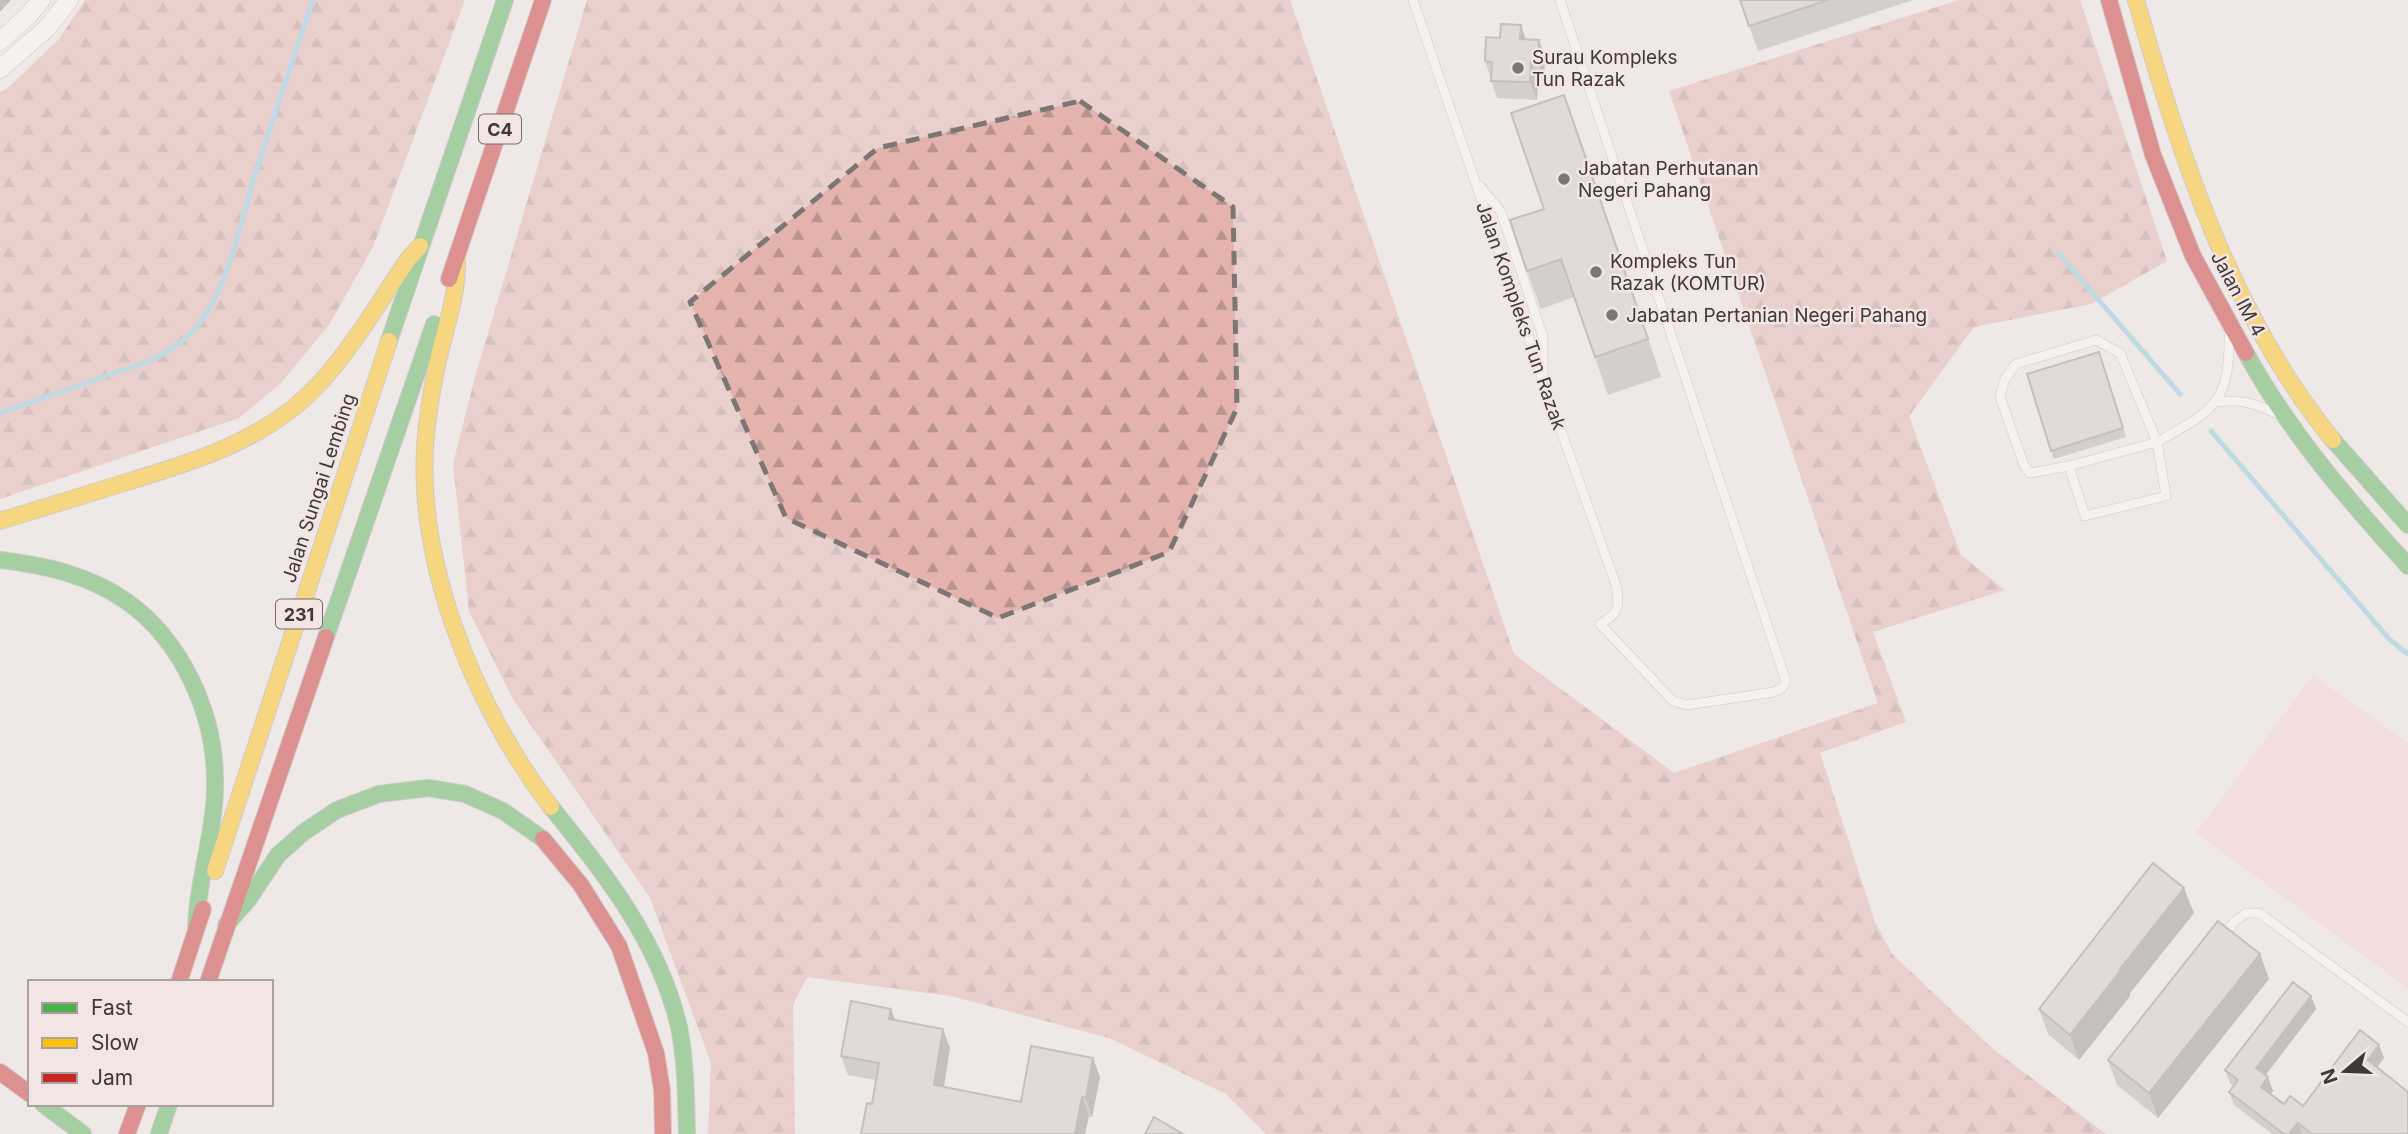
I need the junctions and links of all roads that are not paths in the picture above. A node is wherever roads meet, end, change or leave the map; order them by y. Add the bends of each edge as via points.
1 (41, 0) edge
2 (69, 0) edge
3 (505, 0) edge
4 (543, 0) edge
5 (1413, 0) edge
6 (1560, 0) edge
7 (2109, 0) edge
8 (2136, 0) edge
9 (0, 41) edge
10 (0, 69) edge
11 (1474, 178) junction
12 (420, 246) junction
13 (457, 258) junction
14 (2228, 320) junction
15 (1543, 380) junction
16 (2217, 402) junction
17 (2288, 419) junction
18 (2157, 442) junction
19 (2069, 466) junction
20 (0, 521) edge
21 (2408, 525) edge
22 (0, 560) edge
23 (2408, 566) edge
24 (226, 925) junction
25 (196, 929) junction
26 (2218, 943) edge
27 (180, 980) edge
28 (209, 980) edge
29 (2408, 1022) edge
30 (0, 1072) edge
31 (28, 1093) edge
32 (46, 1106) edge
33 (138, 1106) edge
34 (167, 1109) edge
35 (83, 1134) edge
36 (127, 1134) edge
37 (159, 1134) edge
38 (663, 1134) edge
39 (687, 1134) edge

1 - 9 street
2 - 10 street via 47,28
3 - 12 main road, C4
4 - 13 main road, C4
5 - 11 lane, Jalan Kompleks Tun Razak
6 - 15 lane, Jalan Kompleks Tun Razak via 1786,681 1782,688 1688,705 1673,701 1600,624 1613,617 1619,604 1616,585
7 - 14 main road, Jalan IM 4 via 2153,155 2193,256
8 - 21 main road, Jalan IM 4 via 2179,140 2215,236 2256,324 2304,402
11 - 15 lane, Jalan Kompleks Tun Razak
11 - 15 lane via 1501,212 1543,337
12 - 20 main road via 343,356 285,415 237,444 184,464
12 - 25 main road, Jalan Sungai Lembing / 231
13 - 24 main road, 231
13 - 39 main road via 458,278 437,364 424,461 443,584 464,652 489,710 527,774 631,912 661,973 679,1028
14 - 16 lane via 2227,373
14 - 17 main road, Jalan IM 4
16 - 17 lane via 2259,405
16 - 18 lane
17 - 23 main road, Jalan IM 4 via 2359,512
18 - 19 lane
18 - 19 lane via 2166,496 2085,516
18 - 19 lane via 2120,353 2096,340 2016,364 2000,397 2024,465 2030,473
22 - 25 main road via 49,567 98,586 138,610 173,648 201,701 215,751 214,808 196,900
24 - 28 main road, 231
24 - 38 main road via 278,855 304,832 359,800 428,788 465,794 503,810 540,835 581,885 619,946 656,1053
25 - 27 main road, Jalan Sungai Lembing / 231
26 - 29 lane via 2246,913 2259,913
30 - 31 main road
32 - 35 main road
33 - 36 main road
34 - 37 main road

